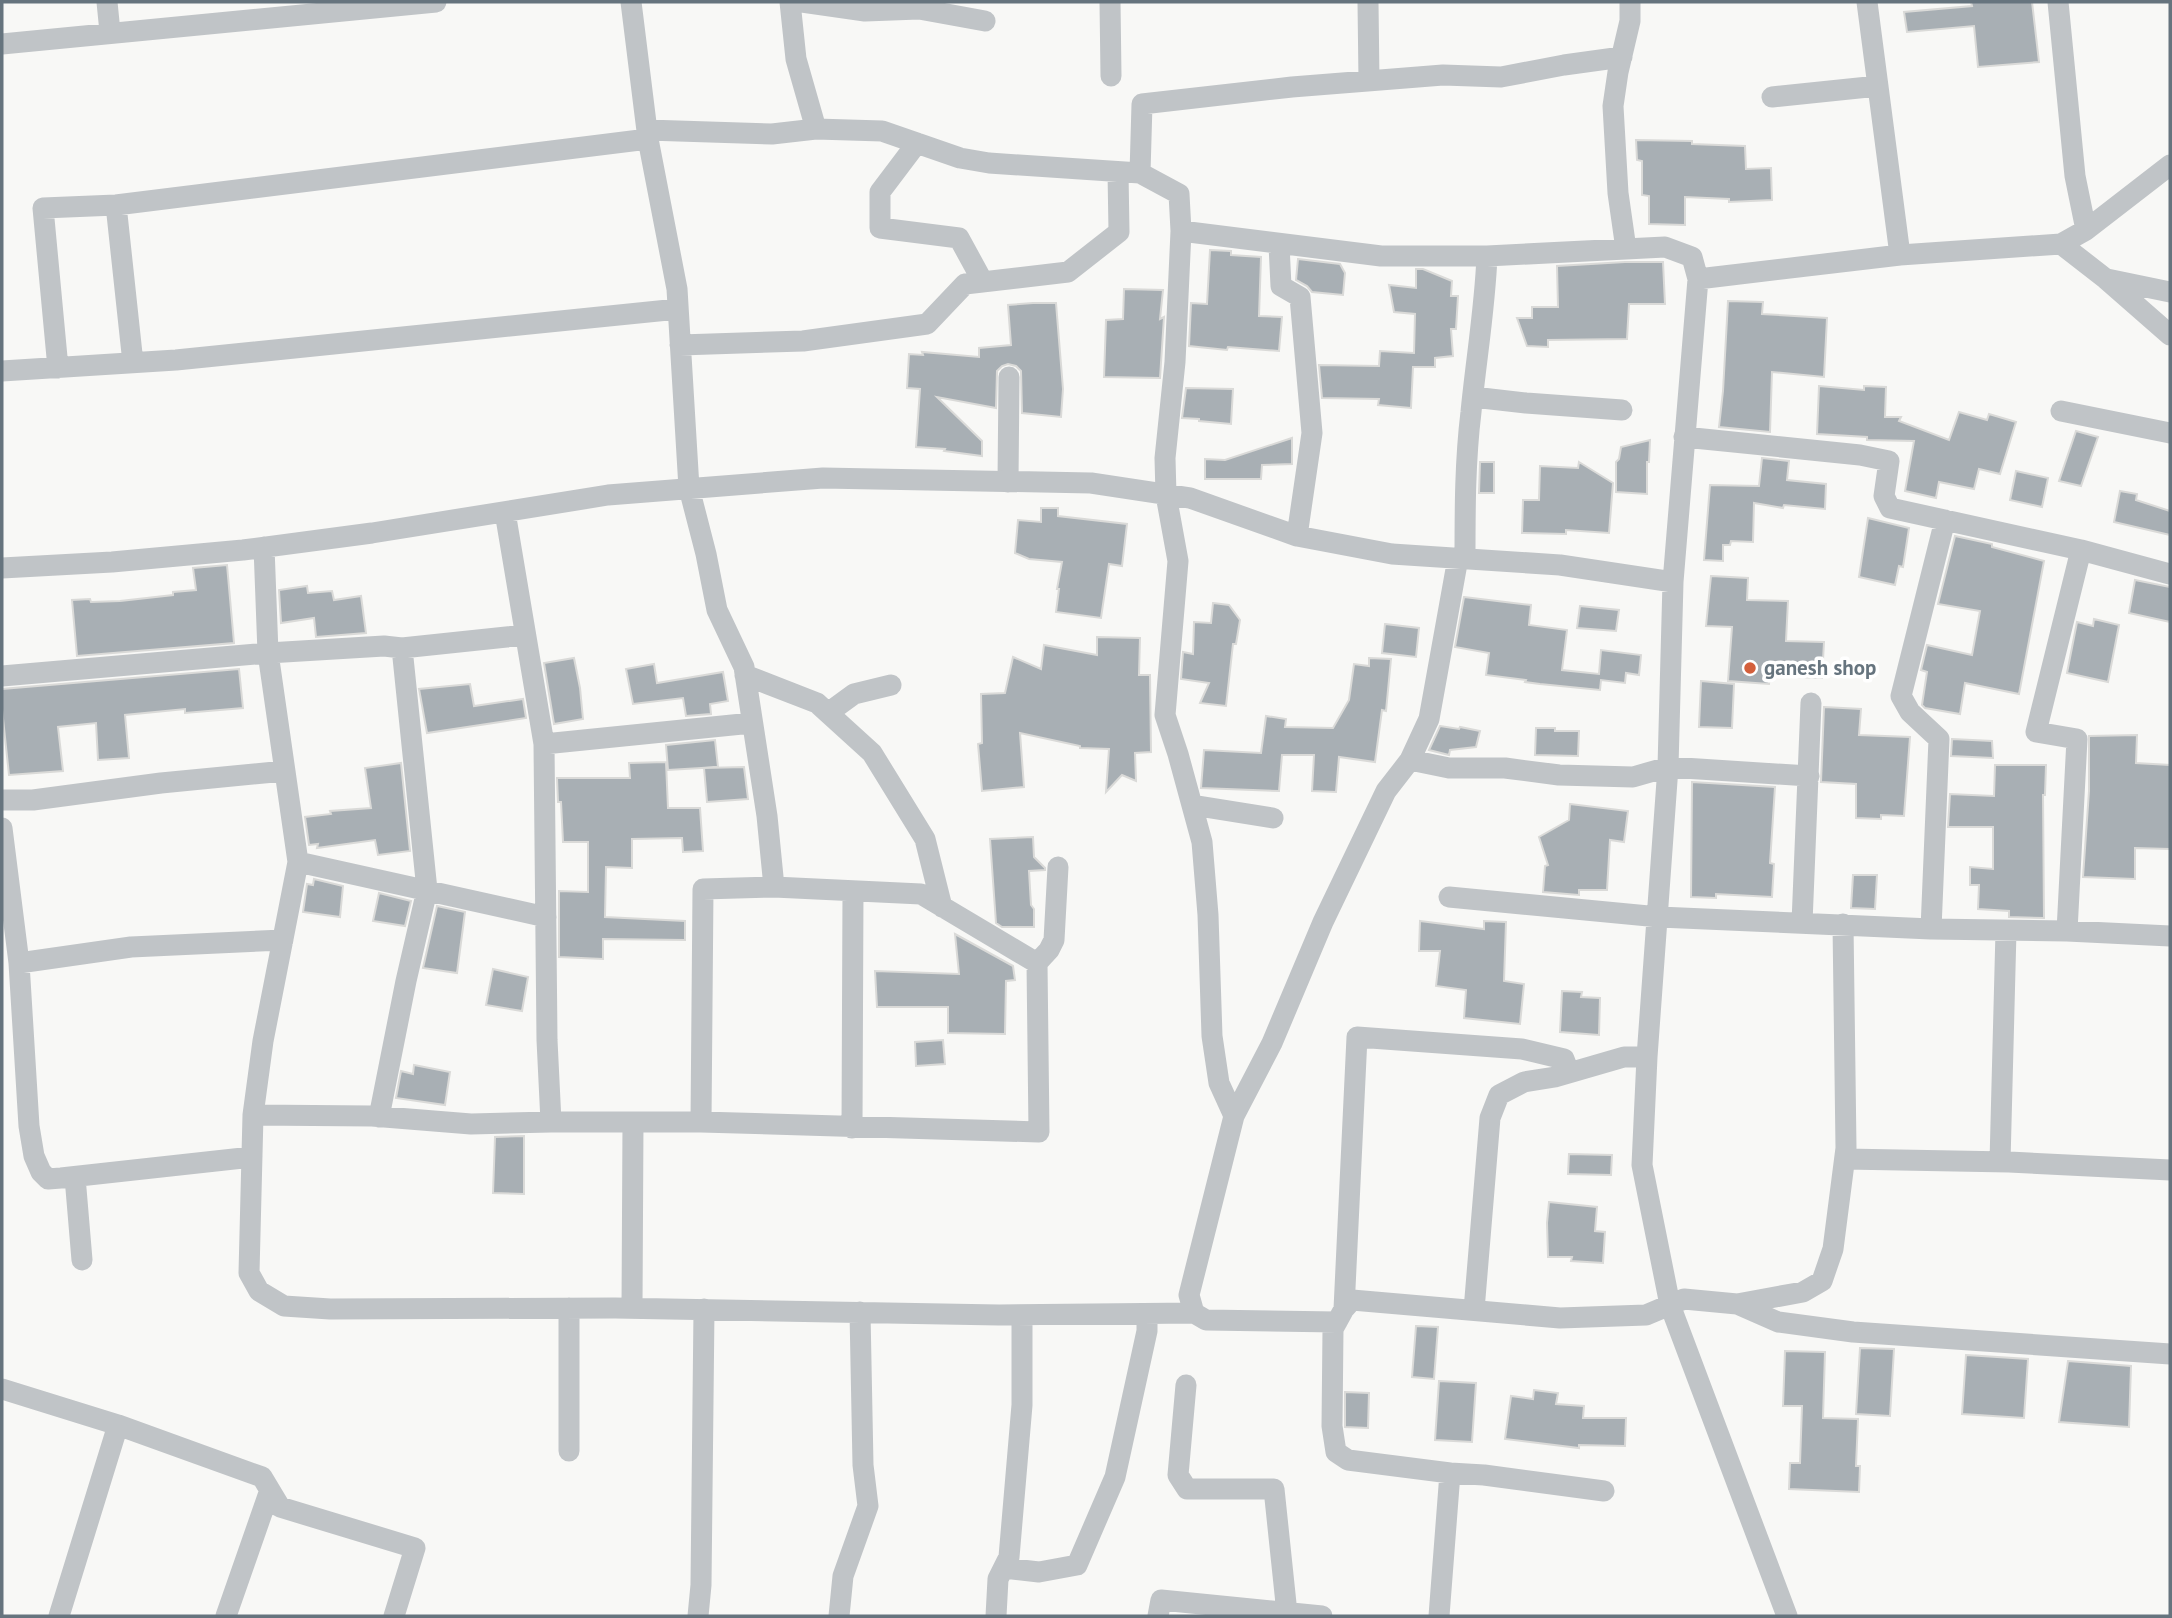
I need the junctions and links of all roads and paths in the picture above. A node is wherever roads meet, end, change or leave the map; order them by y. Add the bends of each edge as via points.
1 (107, 2) edge
2 (422, 2) edge
3 (631, 2) edge
4 (790, 2) edge
5 (803, 2) edge
6 (1110, 2) edge
7 (1368, 2) edge
8 (1630, 2) edge
9 (1867, 2) edge
10 (2058, 2) edge
11 (906, 6) edge
12 (985, 21) dead end
13 (110, 32) junction
14 (2, 44) edge
15 (1622, 57) junction
16 (1111, 76) dead end
17 (1369, 81) junction
18 (1878, 86) junction
19 (1772, 97) dead end
20 (816, 129) junction
21 (647, 135) junction
22 (917, 143) junction
23 (2170, 165) edge
24 (1118, 172) junction
25 (1139, 173) junction
26 (116, 205) junction
27 (2086, 230) junction
28 (1181, 231) junction
29 (2061, 244) junction
30 (1279, 245) junction
31 (1626, 249) junction
32 (1487, 256) junction
33 (1900, 256) junction
34 (1698, 279) junction
35 (2106, 279) junction
36 (983, 282) junction
37 (2170, 292) edge
38 (678, 309) junction
39 (2170, 335) edge
40 (680, 345) junction
41 (133, 363) junction
42 (58, 368) junction
43 (2, 372) edge
44 (1009, 377) dead end
45 (1473, 397) junction
46 (1622, 410) dead end
47 (2061, 411) dead end
48 (2170, 433) edge
49 (1684, 437) junction
50 (1008, 482) junction
51 (689, 488) junction
52 (1166, 495) junction
53 (505, 512) junction
54 (1945, 520) junction
55 (1297, 536) junction
56 (264, 547) junction
57 (2081, 550) junction
58 (1462, 558) junction
59 (2, 568) edge
60 (2170, 574) edge
61 (1673, 582) junction
62 (525, 635) junction
63 (402, 648) junction
64 (268, 653) junction
65 (745, 675) junction
66 (2, 676) edge
67 (891, 685) dead end
68 (1811, 703) dead end
69 (828, 713) junction
70 (752, 723) junction
71 (544, 744) junction
72 (1410, 760) junction
73 (1668, 767) junction
74 (285, 771) junction
75 (1809, 776) junction
76 (2, 800) edge
77 (1192, 805) junction
78 (1273, 818) dead end
79 (2, 828) edge
80 (298, 863) junction
81 (1058, 867) dead end
82 (774, 887) junction
83 (427, 890) junction
84 (853, 891) junction
85 (1449, 897) dead end
86 (942, 907) junction
87 (546, 916) junction
88 (1658, 917) junction
89 (1802, 923) junction
90 (1843, 924) junction
91 (1931, 929) junction
92 (2006, 931) junction
93 (2067, 931) junction
94 (2170, 936) edge
95 (283, 940) junction
96 (19, 963) junction
97 (1037, 963) junction
98 (1647, 1057) junction
99 (1569, 1072) junction
100 (253, 1115) junction
101 (1234, 1116) junction
102 (379, 1117) junction
103 (551, 1122) junction
104 (633, 1122) junction
105 (701, 1122) junction
106 (852, 1128) junction
107 (252, 1157) junction
108 (1845, 1158) junction
109 (2000, 1162) junction
110 (2170, 1170) edge
111 (75, 1177) junction
112 (82, 1260) dead end
113 (1737, 1304) junction
114 (1670, 1305) junction
115 (569, 1308) junction
116 (632, 1308) junction
117 (704, 1309) junction
118 (1475, 1310) junction
119 (860, 1312) junction
120 (1194, 1313) junction
121 (1147, 1314) junction
122 (1022, 1315) junction
123 (1340, 1316) junction
124 (2170, 1354) edge
125 (1186, 1385) dead end
126 (2, 1389) edge
127 (118, 1425) junction
128 (569, 1451) dead end
129 (1450, 1473) junction
130 (270, 1490) junction
131 (1604, 1491) dead end
132 (1004, 1567) junction
133 (1287, 1613) junction
134 (60, 1616) edge
135 (226, 1616) edge
136 (394, 1616) edge
137 (698, 1616) edge
138 (839, 1616) edge
139 (996, 1616) edge
140 (1158, 1616) edge
141 (1322, 1616) edge
142 (1439, 1616) edge
143 (1787, 1616) edge

1 - 13 street
2 - 13 street
3 - 21 street
4 - 20 street via 796,59
5 - 11 street via 865,10
6 - 16 street
7 - 17 street
8 - 15 street
9 - 18 street
10 - 27 street via 2075,176
11 - 12 street
13 - 14 street
15 - 17 street via 1501,77 1443,75
15 - 31 street via 1613,106
17 - 25 street via 1142,104
18 - 19 street
18 - 33 street
20 - 21 street
20 - 22 street via 882,131
21 - 26 street
21 - 38 street
22 - 24 street via 989,163
22 - 36 street via 880,192 880,228 959,238
23 - 27 street
24 - 25 street
24 - 36 street via 1119,232 1068,272
25 - 28 street via 1179,194
26 - 41 street
26 - 42 street via 43,208
27 - 29 street
28 - 30 street
28 - 52 street
29 - 33 street
29 - 35 street
30 - 32 street via 1381,256
30 - 55 street via 1281,286 1300,298 1312,433
31 - 32 street
31 - 34 street via 1665,247 1692,257
32 - 45 street
33 - 34 street
34 - 49 street
35 - 37 street
35 - 39 street
36 - 40 street via 965,284 927,324 803,341
38 - 40 street
38 - 41 street
40 - 51 street
41 - 42 street
42 - 43 street
44 - 50 street
45 - 46 street
45 - 58 street
47 - 48 street
49 - 54 street via 1889,461 1884,496 1890,508
49 - 61 street
50 - 51 street via 823,478
50 - 52 street via 1091,483
51 - 53 street via 608,495
51 - 65 street via 717,610
52 - 55 street via 1190,498
52 - 77 street via 1178,561 1165,715
53 - 56 street
53 - 62 street
54 - 57 street
54 - 91 street via 1901,696 1910,712 1939,740
55 - 58 street via 1392,554
56 - 59 street
56 - 64 street
57 - 60 street
57 - 93 street via 2036,732 2077,739
58 - 61 street via 1560,565
58 - 72 street via 1429,719
61 - 73 street
62 - 63 street
62 - 71 street
63 - 64 street
63 - 83 street
64 - 66 street
64 - 74 street
65 - 69 street via 817,703
65 - 70 street
67 - 69 street via 854,694
68 - 75 street
69 - 86 street via 872,753 925,839
70 - 71 street
70 - 82 street
71 - 87 street
72 - 73 street via 1449,768 1505,768 1559,775 1633,777
72 - 101 street via 1386,791
73 - 75 street
73 - 88 street
74 - 76 street
74 - 80 street
75 - 89 street
77 - 78 street
77 - 101 street via 1202,842 1212,1036 1219,1083
79 - 96 street
80 - 83 street
80 - 95 street
81 - 97 street via 1054,940
82 - 84 street
82 - 105 street via 704,889
83 - 87 street
83 - 102 street
84 - 86 street via 921,894
84 - 106 street
85 - 88 street
86 - 97 street
87 - 103 street
88 - 89 street
88 - 98 street
89 - 90 street
90 - 91 street
90 - 108 street
91 - 92 street
92 - 93 street
92 - 109 street
93 - 94 street
95 - 96 street via 131,947
95 - 100 street
96 - 111 street via 34,1156 48,1178
97 - 106 street via 1039,1132
98 - 99 street via 1624,1057
98 - 114 street via 1642,1165
99 - 118 street via 1524,1082 1499,1096 1490,1118
99 - 123 street via 1564,1059 1522,1049 1357,1037
100 - 102 street
100 - 107 street
101 - 120 street via 1189,1294
102 - 103 street via 471,1124
103 - 104 street
104 - 105 street
104 - 116 street
105 - 106 street
107 - 111 street
107 - 115 street via 249,1273 259,1291 284,1306
108 - 109 street
108 - 113 street via 1833,1249 1822,1281 1803,1292
109 - 110 street
111 - 112 street
113 - 114 street via 1684,1299
113 - 124 street via 1778,1322 1853,1332
114 - 118 street via 1646,1315 1560,1318
114 - 143 street
115 - 116 street
115 - 128 street
116 - 117 street
117 - 119 street
117 - 137 street
118 - 123 street via 1353,1300
119 - 122 street
119 - 138 street via 868,1506 843,1576
120 - 121 street
120 - 123 street via 1206,1320
121 - 122 street
121 - 132 street via 1115,1477 1077,1565 1039,1572
122 - 132 street via 1022,1405 1009,1557
123 - 129 street via 1333,1329 1336,1452 1348,1460
125 - 133 street via 1178,1475 1187,1489 1274,1489
126 - 127 street
127 - 130 street via 262,1477
127 - 134 street
129 - 131 street
129 - 142 street
130 - 135 street
130 - 136 street via 280,1507 415,1548
132 - 139 street via 998,1579
133 - 140 street via 1161,1600
133 - 141 street

